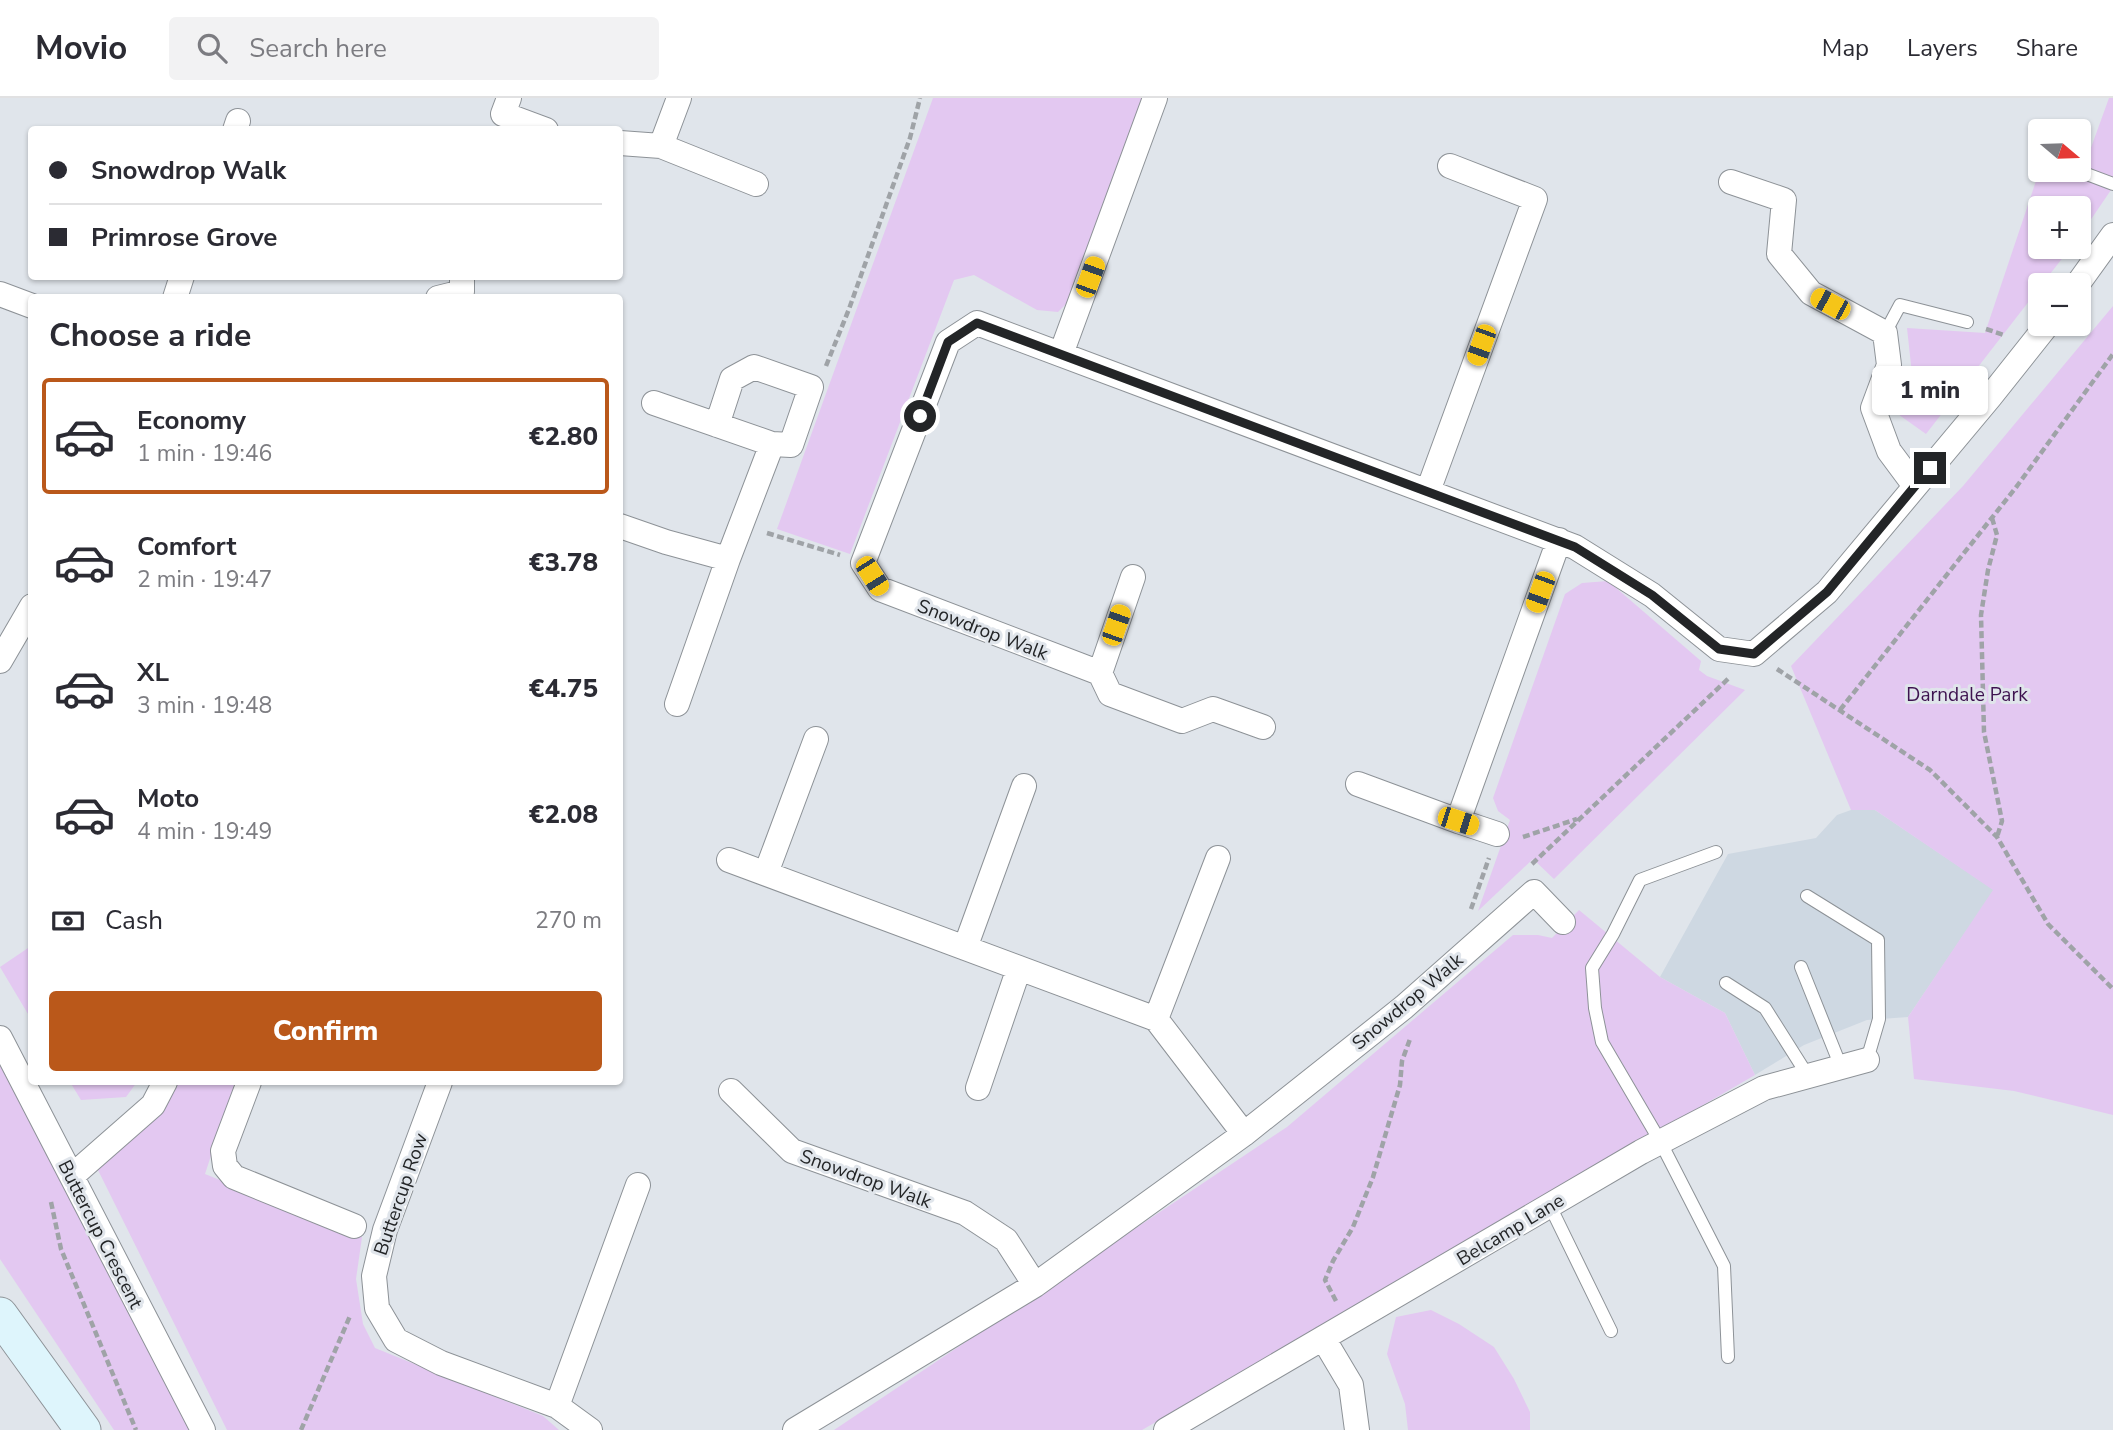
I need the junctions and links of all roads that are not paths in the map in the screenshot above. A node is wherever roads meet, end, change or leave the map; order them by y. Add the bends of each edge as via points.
1 (509, 98) edge
2 (679, 98) edge
3 (1156, 98) edge
4 (535, 126) edge
5 (623, 143) edge
6 (661, 146) junction
7 (1450, 166) dead end
8 (2091, 176) edge
9 (1731, 183) dead end
10 (756, 184) dead end
11 (2113, 184) edge
12 (2113, 234) edge
13 (2085, 273) edge
14 (0, 294) edge
15 (28, 304) edge
16 (1967, 322) road end
17 (1885, 333) junction
18 (2038, 336) edge
19 (1062, 354) junction
20 (654, 403) dead end
21 (717, 425) junction
22 (772, 444) junction
23 (1915, 486) junction
24 (1428, 491) junction
25 (623, 527) edge
26 (1559, 540) junction
27 (728, 559) junction
28 (1133, 577) dead end
29 (28, 614) edge
30 (0, 661) edge
31 (1100, 673) junction
32 (677, 705) dead end
33 (1263, 727) dead end
34 (816, 739) dead end
35 (1358, 784) dead end
36 (1024, 786) dead end
37 (1458, 821) junction
38 (1494, 840) road end
39 (1716, 852) dead end
40 (1218, 858) dead end
41 (729, 860) dead end
42 (766, 873) junction
43 (1807, 896) dead end
44 (1563, 922) dead end
45 (965, 948) junction
46 (1801, 967) dead end
47 (1019, 968) junction
48 (1726, 983) dead end
49 (1156, 1019) junction
50 (0, 1038) edge
51 (1867, 1060) joint
52 (1841, 1067) junction
53 (1808, 1076) junction
54 (163, 1085) edge
55 (247, 1085) edge
56 (439, 1085) edge
57 (978, 1088) dead end
58 (731, 1091) dead end
59 (1244, 1134) junction
60 (1660, 1142) junction
61 (72, 1176) junction
62 (638, 1185) dead end
63 (1550, 1206) junction
64 (354, 1226) dead end
65 (1035, 1284) junction
66 (0, 1314) edge
67 (1611, 1331) dead end
68 (1323, 1338) junction
69 (1728, 1357) dead end
70 (557, 1406) junction
71 (83, 1430) edge
72 (203, 1430) edge
73 (590, 1430) edge
74 (795, 1430) edge
75 (1166, 1430) edge
76 (1357, 1430) edge

1 - 4 street via 503,114
2 - 6 street
3 - 19 street
5 - 6 street
6 - 10 street
7 - 24 street via 1535,199
8 - 11 lane
9 - 17 street via 1784,200 1779,254 1811,293
12 - 13 street
14 - 15 street
16 - 17 lane via 1900,305
17 - 23 street via 1889,365 1873,408 1889,451
18 - 23 street
19 - 24 street
19 - 31 street, Snowdrop Walk via 977,323 948,342 863,562 880,589
20 - 21 street
21 - 22 street
21 - 22 street via 732,379 754,368 811,387 791,446
22 - 27 street
23 - 26 street via 1827,592 1754,654 1719,649 1652,595
24 - 26 street
25 - 27 street
26 - 37 street
27 - 32 street
28 - 31 street
29 - 30 street
31 - 33 street, Snowdrop Walk via 1110,694 1182,720 1213,709
34 - 42 street
35 - 37 street
36 - 45 street
37 - 38 street
39 - 60 lane via 1640,880 1592,968 1602,1042
40 - 49 street
41 - 42 street
42 - 45 street
43 - 51 lane via 1878,940 1879,1019
44 - 59 street, Snowdrop Walk via 1534,892 1404,1007
45 - 47 street
46 - 52 lane
47 - 49 street
47 - 57 street
48 - 53 lane via 1765,1009
49 - 59 street
50 - 61 street, Buttercup Crescent
51 - 52 street, Belcamp Lane
52 - 53 street, Belcamp Lane
53 - 60 street, Belcamp Lane via 1764,1088
54 - 61 street via 153,1105
55 - 64 street via 223,1151 225,1166 234,1177
56 - 70 street, Buttercup Row via 383,1237 374,1276 377,1308 396,1340 441,1363
58 - 65 street, Snowdrop Walk via 792,1151 965,1213 1006,1240
59 - 65 street, Snowdrop Walk
60 - 63 street, Belcamp Lane
60 - 69 lane via 1724,1266
61 - 72 street, Buttercup Crescent
62 - 70 street
63 - 67 lane
63 - 68 street, Belcamp Lane
65 - 74 street, Snowdrop Walk
66 - 71 main road
68 - 75 street, Belcamp Lane
68 - 76 street via 1351,1385
70 - 73 street, Buttercup Row

